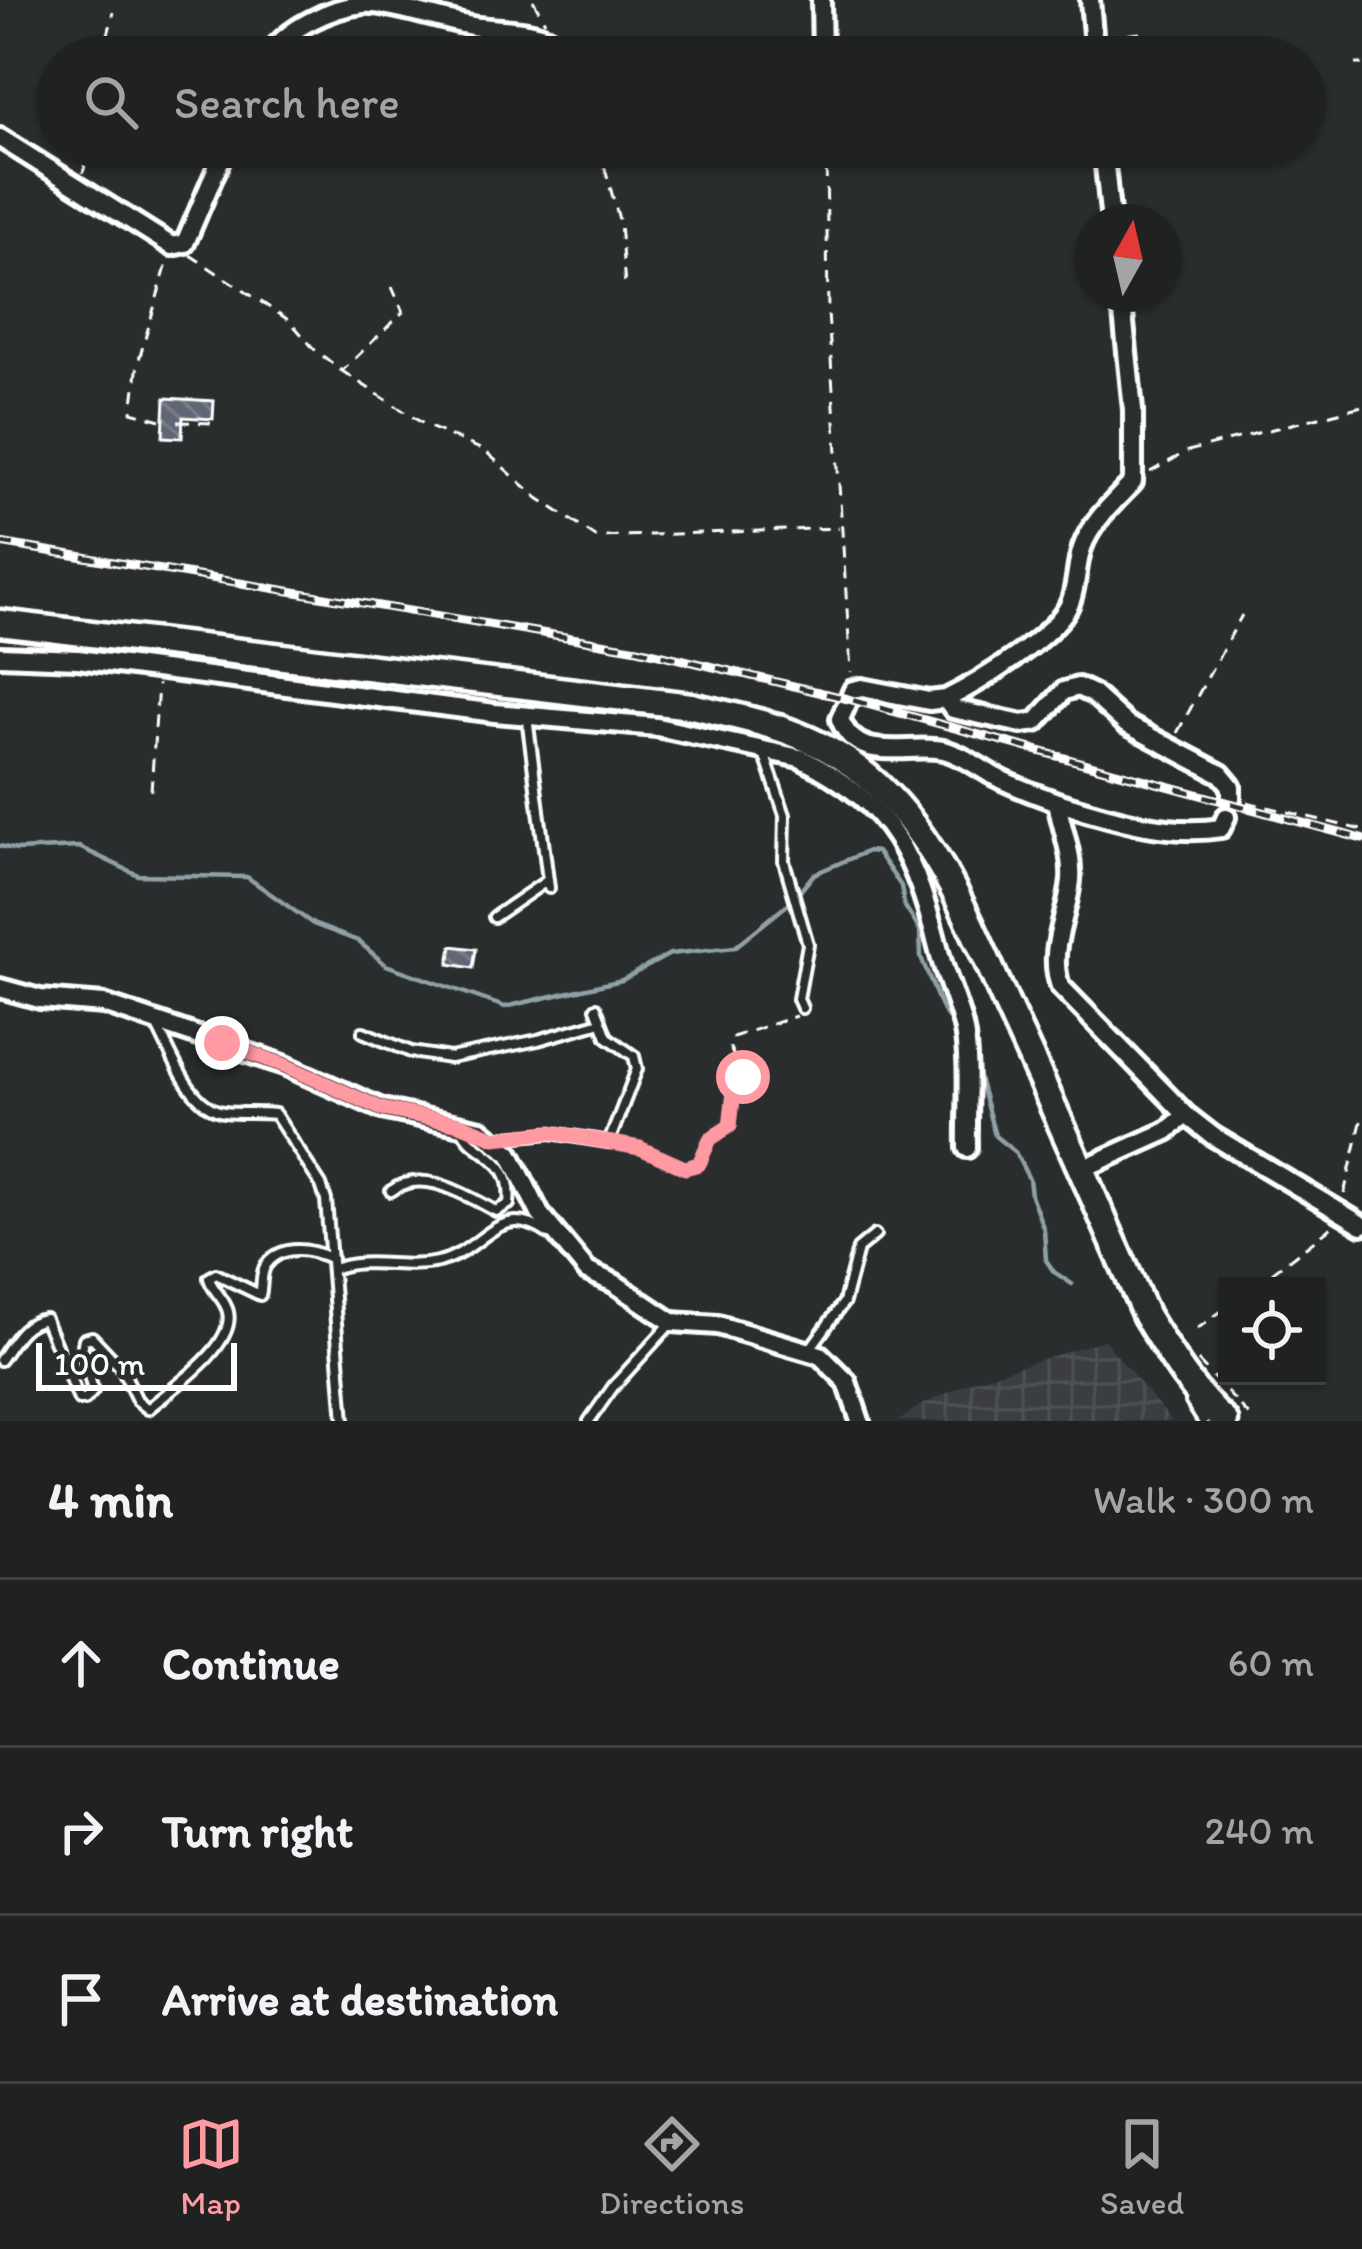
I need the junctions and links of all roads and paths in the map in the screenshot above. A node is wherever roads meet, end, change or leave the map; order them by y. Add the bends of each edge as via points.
1 (533, 0) edge
2 (821, 0) edge
3 (1090, 0) edge
4 (114, 12) dead end
5 (1141, 33) dead end
6 (540, 35) joint
7 (108, 36) edge
8 (287, 36) edge
9 (822, 36) edge
10 (1093, 36) edge
11 (1112, 36) edge
12 (0, 138) edge
13 (36, 162) edge
14 (44, 168) edge
15 (85, 168) edge
16 (216, 168) edge
17 (605, 168) edge
18 (826, 168) edge
19 (1106, 168) edge
20 (80, 186) junction
21 (1110, 204) edge
22 (178, 245) junction
23 (625, 286) dead end
24 (392, 287) dead end
25 (1122, 312) edge
26 (342, 371) junction
27 (1362, 406) edge
28 (161, 420) dead end
29 (178, 422) dead end
30 (214, 423) dead end
31 (1133, 482) junction
32 (839, 528) junction
33 (1242, 615) dead end
34 (0, 623) edge
35 (0, 656) edge
36 (158, 670) junction
37 (853, 690) junction
38 (946, 699) junction
39 (527, 716) junction
40 (1169, 745) junction
41 (764, 751) junction
42 (152, 791) dead end
43 (1057, 802) junction
44 (1228, 807) junction
45 (1362, 830) edge
46 (494, 917) dead end
47 (0, 988) edge
48 (596, 1008) dead end
49 (802, 1008) joint
50 (154, 1020) junction
51 (601, 1022) junction
52 (363, 1032) dead end
53 (1186, 1115) junction
54 (1362, 1118) edge
55 (460, 1124) junction
56 (495, 1138) junction
57 (609, 1142) junction
58 (967, 1148) dead end
59 (1082, 1169) junction
60 (391, 1191) dead end
61 (1340, 1215) junction
62 (1362, 1225) edge
63 (874, 1235) dead end
64 (561, 1240) junction
65 (333, 1264) junction
66 (1266, 1277) edge
67 (1218, 1313) edge
68 (1154, 1320) junction
69 (672, 1322) junction
70 (1196, 1329) dead end
71 (809, 1350) junction
72 (1190, 1351) dead end
73 (0, 1360) edge
74 (1215, 1419) edge
75 (344, 1421) edge
76 (589, 1421) edge
77 (860, 1421) edge
78 (1245, 1421) edge
79 (1254, 1421) edge

1 - 6 path via 545,22
2 - 9 street
3 - 10 street
4 - 7 path
5 - 11 path
6 - 8 street via 369,4
12 - 13 street
14 - 20 street
15 - 20 path
16 - 22 street
17 - 23 path
18 - 32 path
19 - 21 street
20 - 22 street
22 - 26 path via 290,321
22 - 28 path via 138,363 132,412
24 - 26 path via 403,312
25 - 31 street
26 - 32 path via 425,425 485,452 596,537
27 - 31 path via 1189,452
29 - 30 path
31 - 38 street via 1083,544 1062,618
32 - 37 path
33 - 40 path
34 - 59 main road via 691,706 817,741 892,798 924,838
35 - 36 street
36 - 39 street
36 - 42 path
37 - 38 street
37 - 43 street via 840,719 868,747 946,751
38 - 40 street via 953,709 1022,724 1036,722 1078,687
39 - 41 street via 657,727
39 - 46 lane via 549,884
40 - 44 street via 1221,774 1231,786
41 - 49 lane via 785,815 782,842 808,944
41 - 58 street via 821,769 878,812 908,851 964,1044
43 - 44 street via 1195,832 1221,828
43 - 53 street via 1071,874 1055,955 1060,986
44 - 45 path
47 - 50 street
48 - 51 lane
49 - 57 path via 733,1037 743,1077 730,1126 710,1139 699,1164 675,1166
50 - 55 street via 382,1109
50 - 65 lane via 206,1106 274,1114 321,1185
51 - 52 lane via 450,1058
51 - 57 lane via 638,1069
53 - 59 street
53 - 61 street
54 - 61 path
55 - 56 street
55 - 60 lane via 504,1172 509,1204 496,1211 436,1183 401,1183
56 - 57 lane via 550,1132
56 - 64 street
59 - 68 main road
61 - 62 street
61 - 66 path
63 - 71 lane via 858,1249 844,1303
64 - 65 lane via 512,1220 441,1262
64 - 69 street via 587,1271
65 - 73 lane via 300,1248 279,1254 262,1274 260,1295 226,1276 209,1278 228,1312 227,1330 212,1354 148,1408 92,1336 82,1348 92,1391 80,1400 45,1319 22,1329
65 - 75 lane
67 - 70 path
68 - 74 main road
68 - 78 main road
69 - 71 street via 718,1325
69 - 76 lane
71 - 77 street via 847,1382
72 - 79 path

